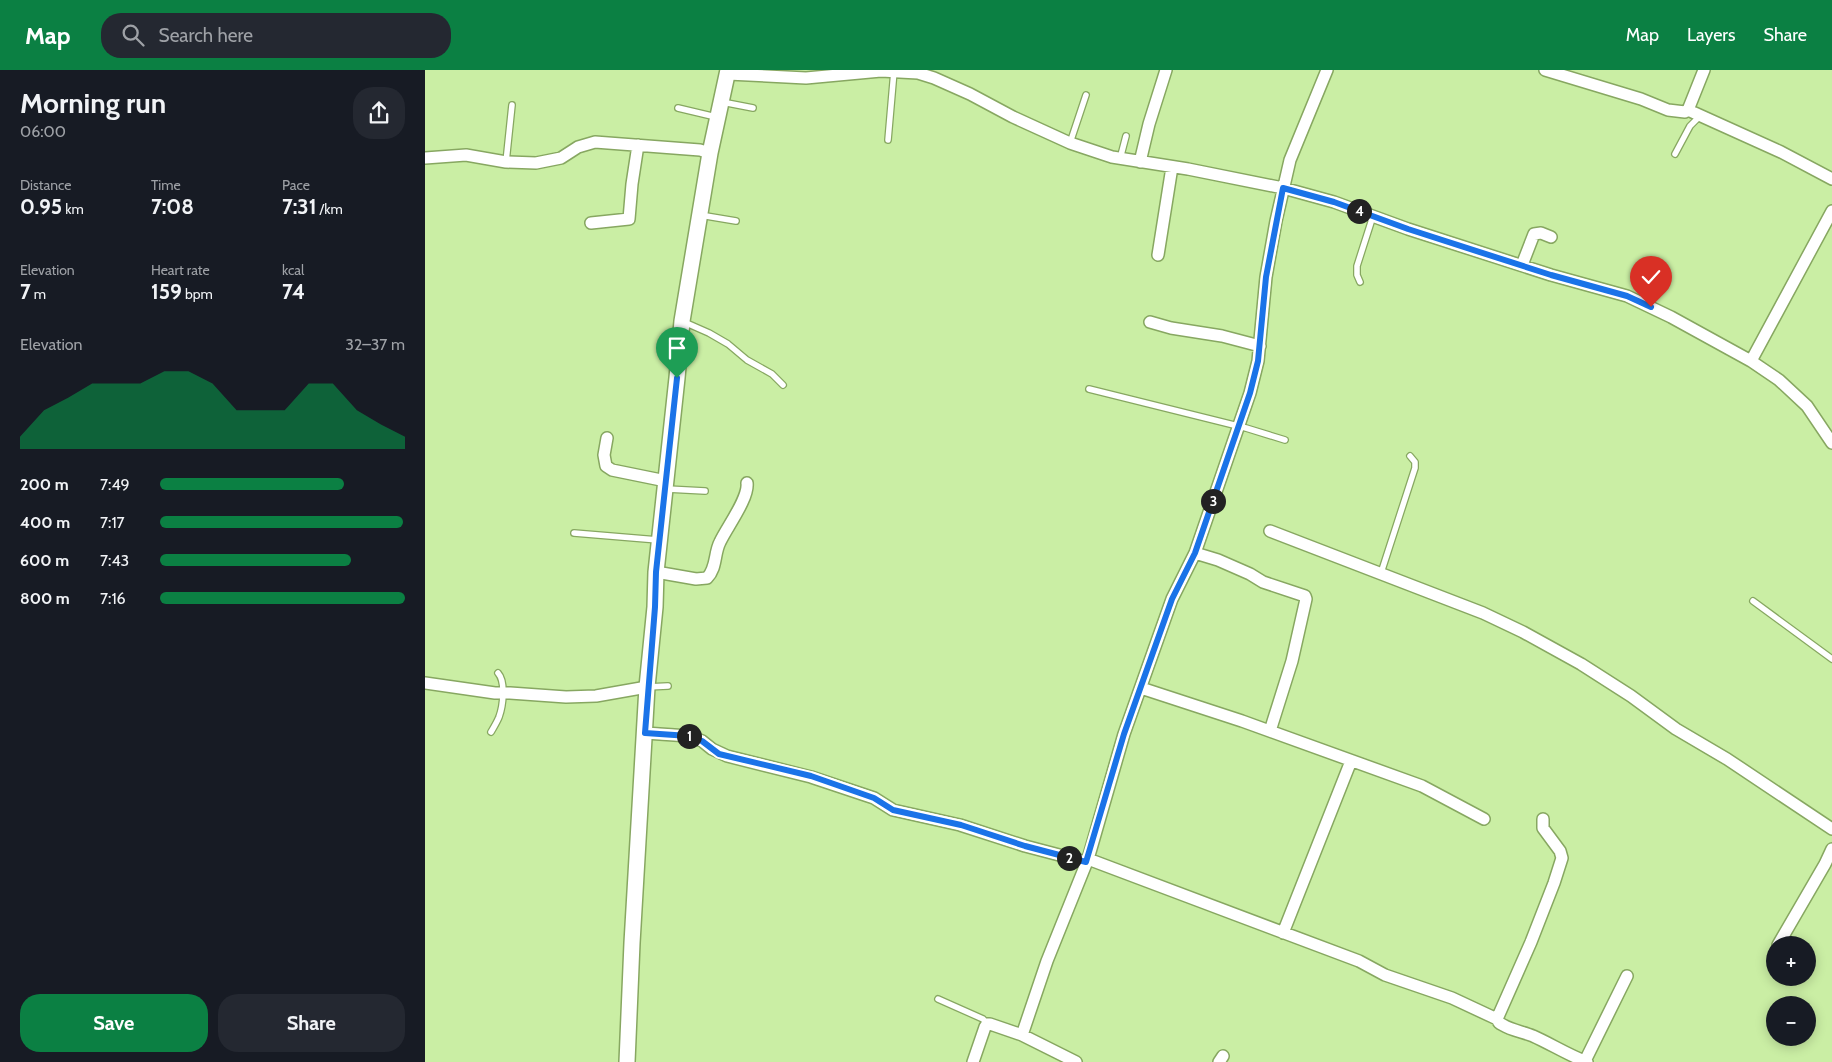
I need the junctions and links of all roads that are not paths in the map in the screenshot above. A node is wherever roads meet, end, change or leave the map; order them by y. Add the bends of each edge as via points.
1 (1166, 70) edge
2 (1327, 70) edge
3 (1545, 70) edge
4 (1704, 70) edge
5 (894, 71) edge
6 (728, 72) edge
7 (1086, 95) dead end
8 (722, 102) junction
9 (512, 105) dead end
10 (678, 108) dead end
11 (753, 108) dead end
12 (1688, 110) junction
13 (1700, 116) junction
14 (715, 117) junction
15 (1125, 138) dead end
16 (888, 140) dead end
17 (1071, 140) junction
18 (638, 145) junction
19 (705, 152) junction
20 (1675, 154) dead end
21 (1120, 156) junction
22 (425, 158) edge
23 (1140, 159) junction
24 (506, 160) junction
25 (1172, 167) junction
26 (1832, 179) edge
27 (1283, 188) junction
28 (1832, 211) edge
29 (700, 215) junction
30 (1373, 216) junction
31 (736, 221) dead end
32 (591, 223) dead end
33 (1551, 237) dead end
34 (1158, 255) dead end
35 (1523, 263) junction
36 (1360, 282) dead end
37 (681, 321) junction
38 (1150, 322) dead end
39 (1260, 346) junction
40 (1753, 359) junction
41 (783, 386) dead end
42 (1089, 390) dead end
43 (1242, 427) junction
44 (607, 438) dead end
45 (1285, 440) dead end
46 (1832, 443) edge
47 (1410, 456) dead end
48 (747, 482) dead end
49 (664, 483) junction
50 (705, 491) dead end
51 (1270, 531) dead end
52 (574, 532) dead end
53 (657, 540) junction
54 (1198, 554) junction
55 (656, 572) junction
56 (1381, 573) junction
57 (1753, 601) dead end
58 (1832, 659) edge
59 (498, 673) dead end
60 (425, 683) edge
61 (668, 686) dead end
62 (643, 688) junction
63 (1143, 688) junction
64 (503, 693) junction
65 (1270, 731) junction
66 (491, 732) dead end
67 (645, 733) junction
68 (1351, 761) junction
69 (1484, 819) dead end
70 (1543, 819) dead end
71 (1832, 829) edge
72 (1832, 849) edge
73 (1089, 861) junction
74 (1283, 934) junction
75 (1783, 936) edge
76 (1627, 976) dead end
77 (938, 999) dead end
78 (1497, 1019) junction
79 (987, 1024) junction
80 (1022, 1035) junction
81 (1062, 1058) edge
82 (627, 1062) edge
83 (973, 1062) edge
84 (1076, 1062) edge
85 (1586, 1062) edge

1 - 23 street
2 - 27 street via 1290,160
3 - 12 street via 1667,110
4 - 12 street
5 - 6 street via 806,78
5 - 16 lane
5 - 17 street via 935,78
6 - 8 street
7 - 17 lane
8 - 11 lane
8 - 14 street
9 - 24 lane
10 - 14 lane
12 - 13 street
13 - 20 lane via 1690,126
13 - 26 street
14 - 19 street
15 - 21 lane
17 - 21 street
18 - 19 street
18 - 24 street via 595,142 551,161
18 - 32 street via 629,219
19 - 29 street
21 - 23 street
22 - 24 street via 466,155
23 - 25 street
25 - 27 street
25 - 34 street
27 - 30 street
27 - 39 street via 1266,277
28 - 40 street
29 - 31 lane
29 - 37 street
30 - 35 street
30 - 36 lane via 1357,266
33 - 35 street via 1535,234
35 - 40 street via 1627,296
37 - 41 lane via 729,344 747,360 772,374
37 - 49 street
38 - 39 street
39 - 43 street
40 - 46 street via 1807,406
42 - 43 lane
43 - 45 lane
43 - 54 street
44 - 49 street via 606,466
47 - 56 lane via 1415,468
48 - 55 street via 744,498 718,544 711,574 707,578
49 - 50 lane
49 - 53 street
51 - 56 street
52 - 53 lane
53 - 55 street
54 - 63 street via 1172,599
54 - 65 street via 1263,582 1303,594 1307,599
55 - 62 street via 655,607
56 - 71 street via 1483,613 1563,654
57 - 58 lane
59 - 64 lane
60 - 64 street
61 - 62 lane
62 - 64 street via 580,698
62 - 67 street
63 - 65 street
63 - 73 street via 1124,734
64 - 66 lane via 498,719
65 - 68 street
67 - 73 street via 689,736 719,754 819,779 874,798 893,810 961,825 1025,846
67 - 82 street
68 - 69 street via 1422,786
68 - 74 street
70 - 78 street via 1543,828 1562,858 1555,883
72 - 75 street
73 - 74 street
73 - 80 street via 1047,961
74 - 78 street via 1359,961 1385,975 1452,998
76 - 85 street
77 - 79 lane via 983,1019
78 - 85 street via 1507,1027
79 - 80 street
79 - 83 street
80 - 81 street
81 - 84 street

